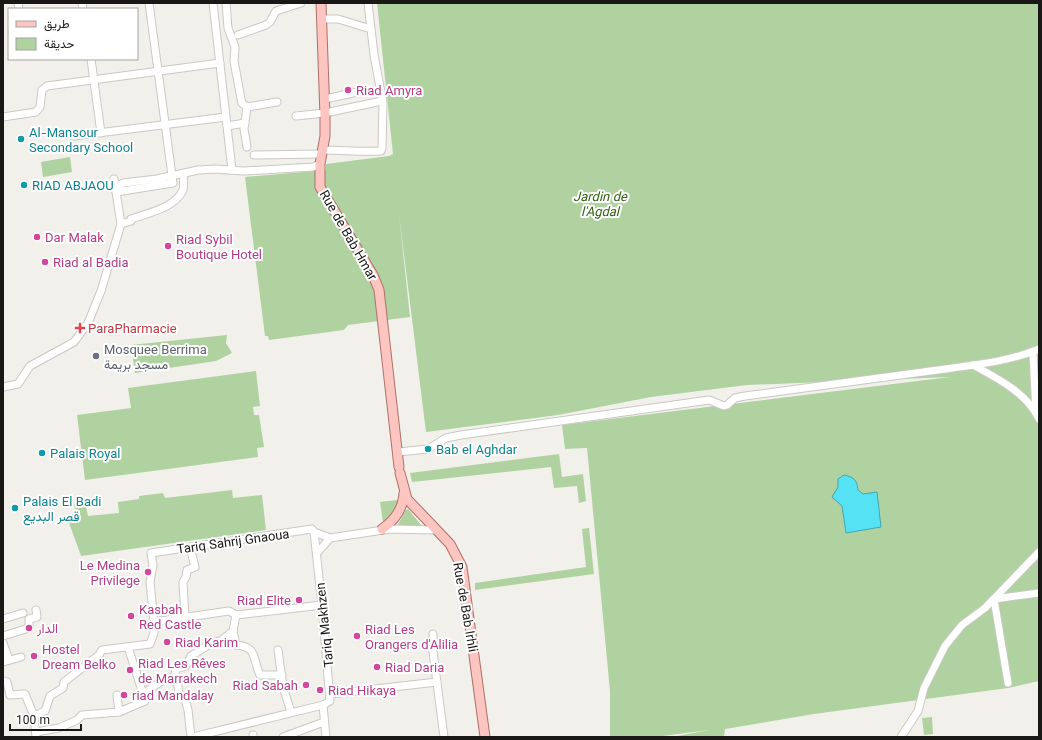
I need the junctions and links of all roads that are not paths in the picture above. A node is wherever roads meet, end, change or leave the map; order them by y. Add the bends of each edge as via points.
1 (149, 3) edge
2 (212, 3) edge
3 (226, 3) edge
4 (301, 3) edge
5 (321, 3) edge
6 (368, 3) edge
7 (322, 19) junction
8 (371, 29) junction
9 (238, 35) dead end
10 (90, 60) edge
11 (220, 63) junction
12 (157, 71) junction
13 (93, 79) junction
14 (362, 92) dead end
15 (324, 99) junction
16 (382, 101) junction
17 (277, 102) dead end
18 (247, 107) junction
19 (325, 113) junction
20 (296, 116) dead end
21 (3, 117) edge
22 (226, 117) junction
23 (245, 123) junction
24 (164, 125) junction
25 (227, 126) junction
26 (101, 133) junction
27 (74, 136) dead end
28 (247, 147) dead end
29 (322, 152) junction
30 (254, 156) dead end
31 (320, 164) junction
32 (232, 170) junction
33 (184, 174) junction
34 (114, 179) dead end
35 (172, 180) junction
36 (116, 190) junction
37 (121, 224) junction
38 (1036, 351) edge
39 (973, 365) junction
40 (3, 386) edge
41 (1038, 416) edge
42 (398, 452) junction
43 (400, 470) joint
44 (404, 493) junction
45 (382, 529) junction
46 (436, 530) junction
47 (314, 532) junction
48 (330, 538) junction
49 (190, 547) junction
50 (1039, 552) edge
51 (317, 553) junction
52 (1039, 593) edge
53 (994, 599) junction
54 (322, 604) junction
55 (36, 610) dead end
56 (23, 613) dead end
57 (236, 615) junction
58 (185, 618) junction
59 (3, 619) edge
60 (154, 622) junction
61 (3, 628) edge
62 (233, 631) junction
63 (433, 634) dead end
64 (4, 638) edge
65 (128, 647) junction
66 (278, 650) dead end
67 (21, 658) dead end
68 (6, 661) edge
69 (282, 675) junction
70 (175, 676) junction
71 (3, 681) edge
72 (437, 682) junction
73 (1008, 683) dead end
74 (331, 694) junction
75 (117, 695) dead end
76 (145, 702) dead end
77 (323, 705) junction
78 (119, 712) junction
79 (291, 712) junction
80 (34, 716) junction
81 (324, 722) junction
82 (36, 735) edge
83 (192, 737) edge
84 (283, 737) edge
85 (326, 737) edge
86 (444, 737) edge
87 (485, 737) edge
88 (901, 737) edge

1 - 12 street
2 - 11 street
3 - 18 street via 228,28 235,47 234,61 241,99
4 - 9 street via 276,11 268,24
5 - 7 main road, Rue de Bab Hmar
6 - 8 street
7 - 8 street via 338,19
7 - 15 main road, Rue de Bab Hmar
8 - 16 street
10 - 13 street
11 - 12 street
11 - 22 street
12 - 13 street
12 - 24 street
13 - 21 street via 44,88 40,107 36,112
13 - 26 street
14 - 15 street
15 - 19 main road, Rue de Bab Hmar
16 - 19 street
16 - 29 street via 381,151
17 - 18 street
18 - 23 street
19 - 20 street
19 - 29 main road, Rue de Bab Hmar
22 - 24 street
22 - 25 street
23 - 25 street
23 - 28 street
24 - 26 street
24 - 35 street
25 - 32 street
26 - 27 street
29 - 30 street
29 - 31 main road, Rue de Bab Hmar
31 - 32 street via 313,167
31 - 42 main road, Rue de Bab Hmar via 320,186 373,275 379,290
32 - 33 street via 204,170
33 - 35 street
33 - 37 street via 184,188 175,201
34 - 36 street
35 - 36 street via 123,183
36 - 37 street
37 - 40 street via 102,291 82,333 74,342 30,366 18,384
38 - 39 street
38 - 41 street
39 - 41 street via 1017,393
39 - 42 street via 745,396 735,398 727,406 709,400 461,435 446,438 428,449
42 - 43 main road, Rue de Bab Hmar
43 - 44 main road, Rue de Bab Irhli
44 - 45 main road via 398,512
44 - 46 main road, Rue de Bab Irhli via 410,503
45 - 46 street
45 - 48 street
46 - 87 main road, Rue de Bab Irhli via 454,550 462,567
47 - 48 street
47 - 49 street, Tariq Sahrij Gnaoua via 312,529
47 - 51 street, Tariq Makhzen
48 - 51 street
49 - 58 street via 195,566 187,570 183,582
49 - 60 street, Tariq Sahrij Gnaoua via 151,553 153,565 150,582
50 - 53 street
51 - 54 street, Tariq Makhzen
52 - 53 street
53 - 73 street
53 - 88 street via 962,625 945,646 924,688 918,711
54 - 57 street
54 - 74 street, Tariq Makhzen
55 - 64 street via 37,616 29,619 29,628
56 - 59 street
57 - 58 street via 229,611
57 - 62 street
58 - 60 street
60 - 65 street via 150,644
61 - 64 street
62 - 69 street via 236,645 247,646 252,650 260,675
62 - 70 street via 222,640 191,656 186,666 175,669
63 - 72 street
64 - 68 street
65 - 70 street via 142,694 163,680
65 - 80 street via 102,650 64,682 64,688 50,696 45,711
66 - 69 street
67 - 68 street
69 - 79 street
70 - 83 street via 179,693 188,710
71 - 80 street via 7,682 10,695 25,694
72 - 74 street
72 - 86 street
74 - 77 street via 329,702
75 - 78 street
76 - 78 street
77 - 79 street
77 - 81 street
78 - 82 street via 82,715 59,728
79 - 83 street
80 - 82 street
81 - 84 street
81 - 85 street

